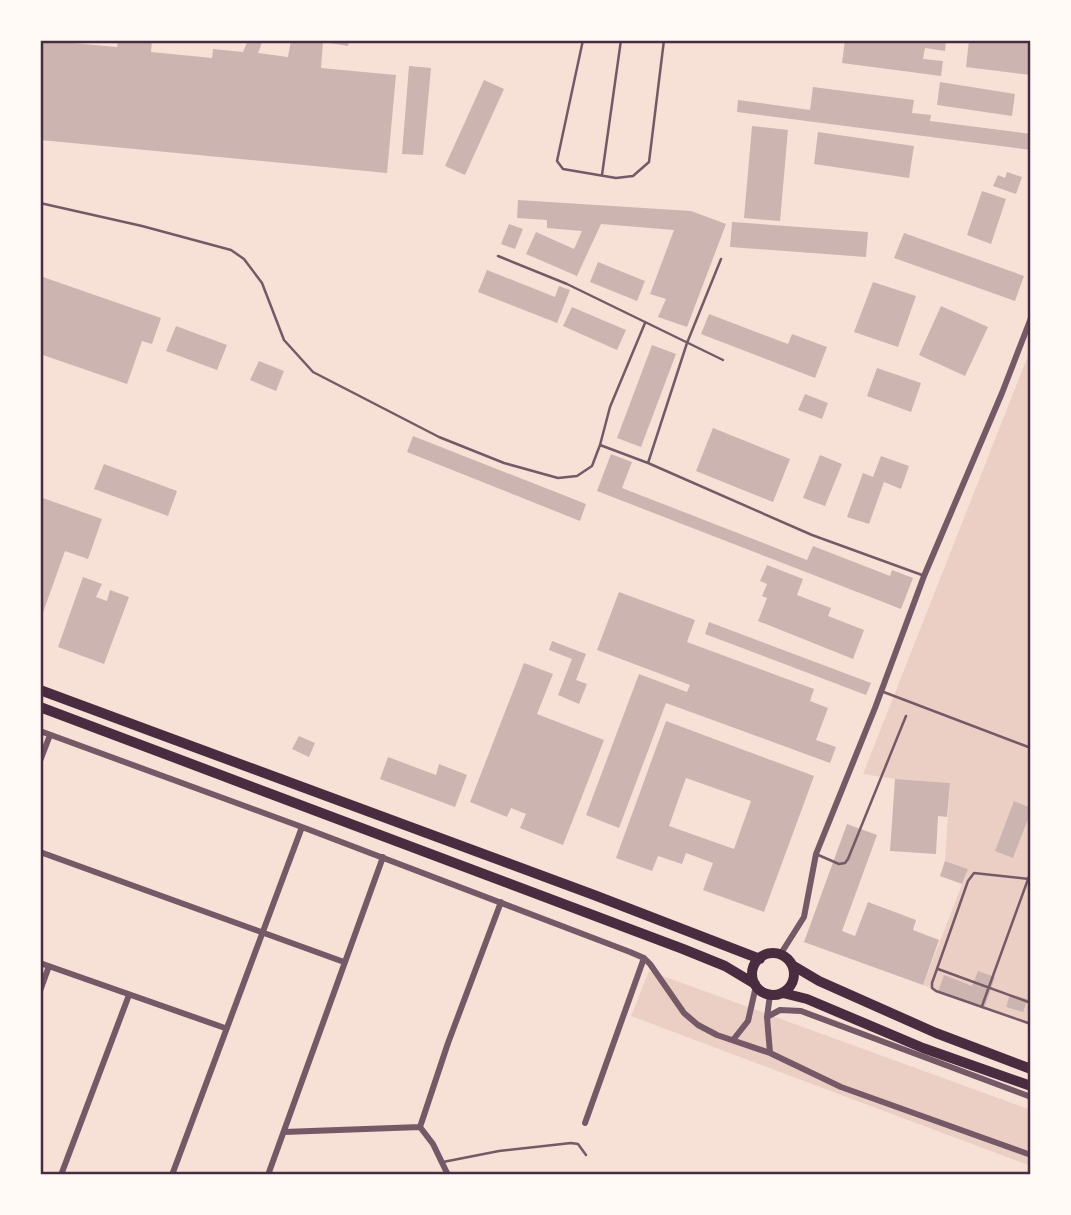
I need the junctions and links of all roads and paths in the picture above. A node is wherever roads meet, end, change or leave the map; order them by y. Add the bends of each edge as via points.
1 (583, 40) edge
2 (621, 40) edge
3 (664, 40) edge
4 (602, 175) junction
5 (40, 203) edge
6 (498, 256) dead end
7 (720, 259) dead end
8 (1031, 318) edge
9 (645, 323) junction
10 (687, 343) junction
11 (723, 360) dead end
12 (600, 446) junction
13 (648, 463) junction
14 (924, 576) junction
15 (40, 690) edge
16 (881, 691) junction
17 (40, 707) edge
18 (906, 716) dead end
19 (40, 731) edge
20 (50, 735) junction
21 (1031, 748) edge
22 (40, 761) edge
23 (302, 827) junction
24 (40, 852) edge
25 (816, 854) junction
26 (383, 857) junction
27 (1031, 871) edge
28 (1029, 880) junction
29 (502, 902) junction
30 (262, 931) junction
31 (780, 955) junction
32 (644, 958) junction
33 (760, 958) junction
34 (40, 962) edge
35 (344, 962) junction
36 (792, 965) junction
37 (49, 966) junction
38 (937, 969) junction
39 (755, 985) junction
40 (989, 987) junction
41 (40, 991) edge
42 (783, 993) junction
43 (129, 995) junction
44 (770, 995) junction
45 (1031, 1003) edge
46 (982, 1006) junction
47 (767, 1017) junction
48 (1031, 1024) edge
49 (225, 1028) junction
50 (733, 1040) junction
51 (771, 1053) junction
52 (1031, 1069) edge
53 (1031, 1086) edge
54 (1031, 1097) edge
55 (585, 1123) dead end
56 (420, 1127) junction
57 (285, 1132) junction
58 (586, 1155) dead end
59 (1031, 1155) edge
60 (443, 1162) junction
61 (61, 1175) edge
62 (172, 1175) edge
63 (268, 1175) edge
64 (448, 1175) edge

1 - 4 lane via 557,161 562,169
2 - 4 lane
3 - 4 lane via 649,162 633,176
5 - 12 lane via 231,250 262,283 284,340 313,372 439,437 558,478 577,476 592,466
6 - 9 lane
7 - 10 lane
8 - 14 street
9 - 10 lane
9 - 12 lane via 610,407
10 - 11 lane
10 - 13 lane
12 - 13 lane
13 - 14 lane via 812,535
14 - 16 street
15 - 33 main road
16 - 21 lane
16 - 25 street
17 - 39 main road via 683,949 725,966
18 - 25 lane via 848,859 839,863
19 - 20 street
20 - 22 street
20 - 23 street
23 - 26 street
23 - 30 street
24 - 30 street
25 - 31 street via 804,917
26 - 29 street
26 - 35 street
27 - 28 lane
28 - 38 lane via 974,873
28 - 40 lane
29 - 32 street
29 - 56 street
30 - 35 street
30 - 49 street
31 - 33 main road
31 - 36 main road
32 - 50 street via 684,1013 698,1025
32 - 55 street
33 - 39 main road via 752,971
34 - 37 street
35 - 57 street
36 - 42 main road via 794,977
36 - 52 main road via 936,1033
37 - 41 street
37 - 43 street
38 - 40 lane
38 - 46 lane via 932,988
39 - 44 main road
39 - 50 street via 748,1021
40 - 45 lane
40 - 46 lane
42 - 44 main road
42 - 53 main road
43 - 49 street
43 - 61 street
44 - 47 street
46 - 48 lane
47 - 51 street
47 - 54 street via 780,1010 801,1011
49 - 62 street
50 - 51 street
51 - 59 street via 841,1087
56 - 57 street
56 - 60 street
57 - 63 street
58 - 60 lane via 578,1144 571,1143
60 - 64 street

